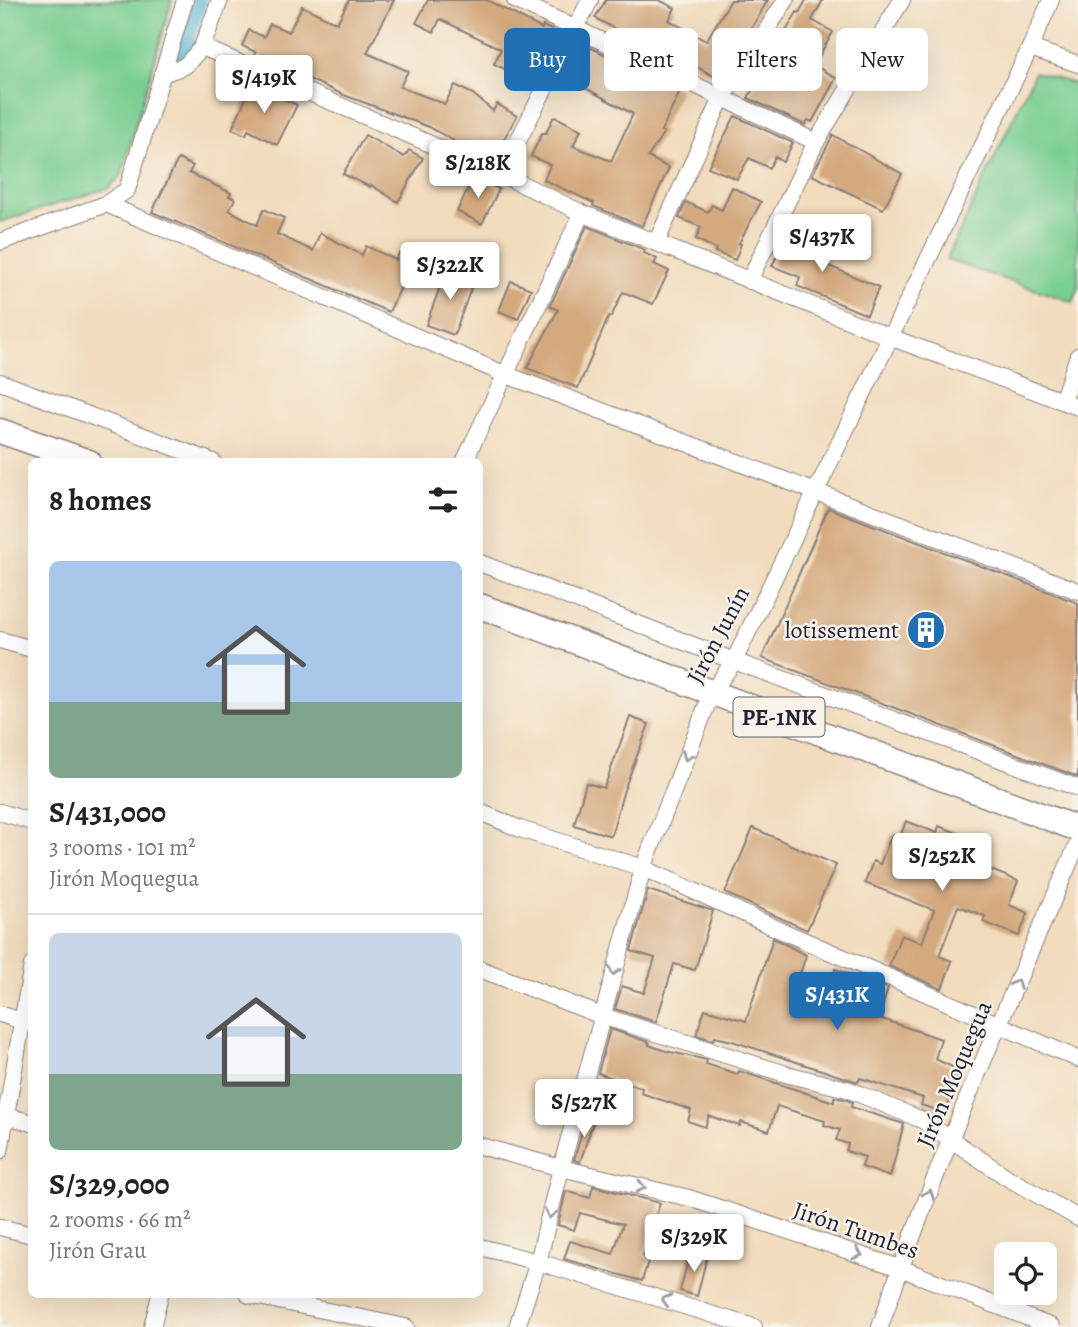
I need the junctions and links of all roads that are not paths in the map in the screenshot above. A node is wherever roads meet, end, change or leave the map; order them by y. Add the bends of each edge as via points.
1 (185, 0) edge
2 (220, 0) edge
3 (515, 0) edge
4 (590, 0) edge
5 (786, 0) edge
6 (902, 0) edge
7 (1051, 0) edge
8 (575, 27) junction
9 (202, 47) junction
10 (1030, 48) junction
11 (1078, 64) edge
12 (162, 74) junction
13 (722, 98) junction
14 (816, 142) junction
15 (501, 174) junction
16 (106, 204) junction
17 (582, 213) junction
18 (0, 242) edge
19 (656, 243) junction
20 (749, 281) junction
21 (890, 337) junction
22 (1078, 356) edge
23 (504, 374) junction
24 (0, 382) edge
25 (1062, 401) junction
26 (1078, 407) edge
27 (0, 431) edge
28 (75, 458) edge
29 (203, 458) edge
30 (466, 458) edge
31 (816, 493) junction
32 (483, 564) edge
33 (1078, 591) edge
34 (483, 607) edge
35 (0, 639) edge
36 (28, 648) edge
37 (734, 661) junction
38 (712, 692) junction
39 (1078, 788) edge
40 (0, 812) edge
41 (483, 813) edge
42 (28, 821) edge
43 (1078, 829) edge
44 (1078, 843) edge
45 (643, 868) junction
46 (483, 970) edge
47 (0, 1014) edge
48 (602, 1016) junction
49 (27, 1023) edge
50 (999, 1024) junction
51 (1078, 1059) edge
52 (7, 1116) junction
53 (28, 1122) edge
54 (951, 1139) junction
55 (483, 1147) edge
56 (0, 1150) edge
57 (561, 1168) junction
58 (1078, 1218) edge
59 (0, 1227) edge
60 (28, 1234) edge
61 (483, 1248) edge
62 (538, 1262) junction
63 (900, 1268) junction
64 (159, 1298) edge
65 (263, 1298) edge
66 (152, 1327) edge
67 (406, 1327) edge
68 (517, 1327) edge
69 (754, 1327) edge
70 (880, 1327) edge
71 (1052, 1327) edge

1 - 12 street
2 - 9 street
3 - 8 street
4 - 8 street
5 - 13 street
6 - 14 street
7 - 10 street, Jirón Junín
8 - 13 street
8 - 15 street
9 - 12 street via 185,66
9 - 15 street
10 - 11 street
10 - 21 street, Jirón Junín
12 - 16 street via 127,190
13 - 14 street
13 - 19 street
14 - 20 street
15 - 17 street
16 - 18 street
16 - 23 street
17 - 19 street
17 - 23 street
19 - 20 street
20 - 21 street
21 - 25 street
21 - 31 street, Jirón Junín
22 - 25 street
23 - 30 street
23 - 31 street
24 - 29 street
25 - 26 street
27 - 28 main road
31 - 33 street
31 - 37 street, Jirón Junín
32 - 37 street
34 - 38 main road, PE-1NK
35 - 36 street
37 - 38 street, Jirón Junín
37 - 39 street
38 - 43 main road, PE-1NK
38 -> 45 street, Jirón Junín
40 - 42 street
41 - 45 street
50 -> 44 street, Jirón Moquegua
45 -> 48 street, Jirón Junín
45 - 50 street
46 - 48 street
47 - 49 street
48 - 54 street via 847,1089 922,1120
48 - 57 street, Jirón Junín
49 - 52 street
50 - 51 street
50 - 54 street, Jirón Moquegua
52 - 53 street
52 - 56 street
54 - 58 street
63 -> 54 street, Jirón Moquegua
55 - 57 street, Jirón Tumbes
57 -> 62 street, Jirón Junín
57 -> 63 street, Jirón Tumbes via 689,1198
59 - 60 street
61 - 62 street
62 - 68 street, Jirón Junín
69 -> 62 street
63 - 70 street, Jirón Moquegua
63 - 71 street, Jirón Tumbes
64 - 66 street
65 - 67 street

